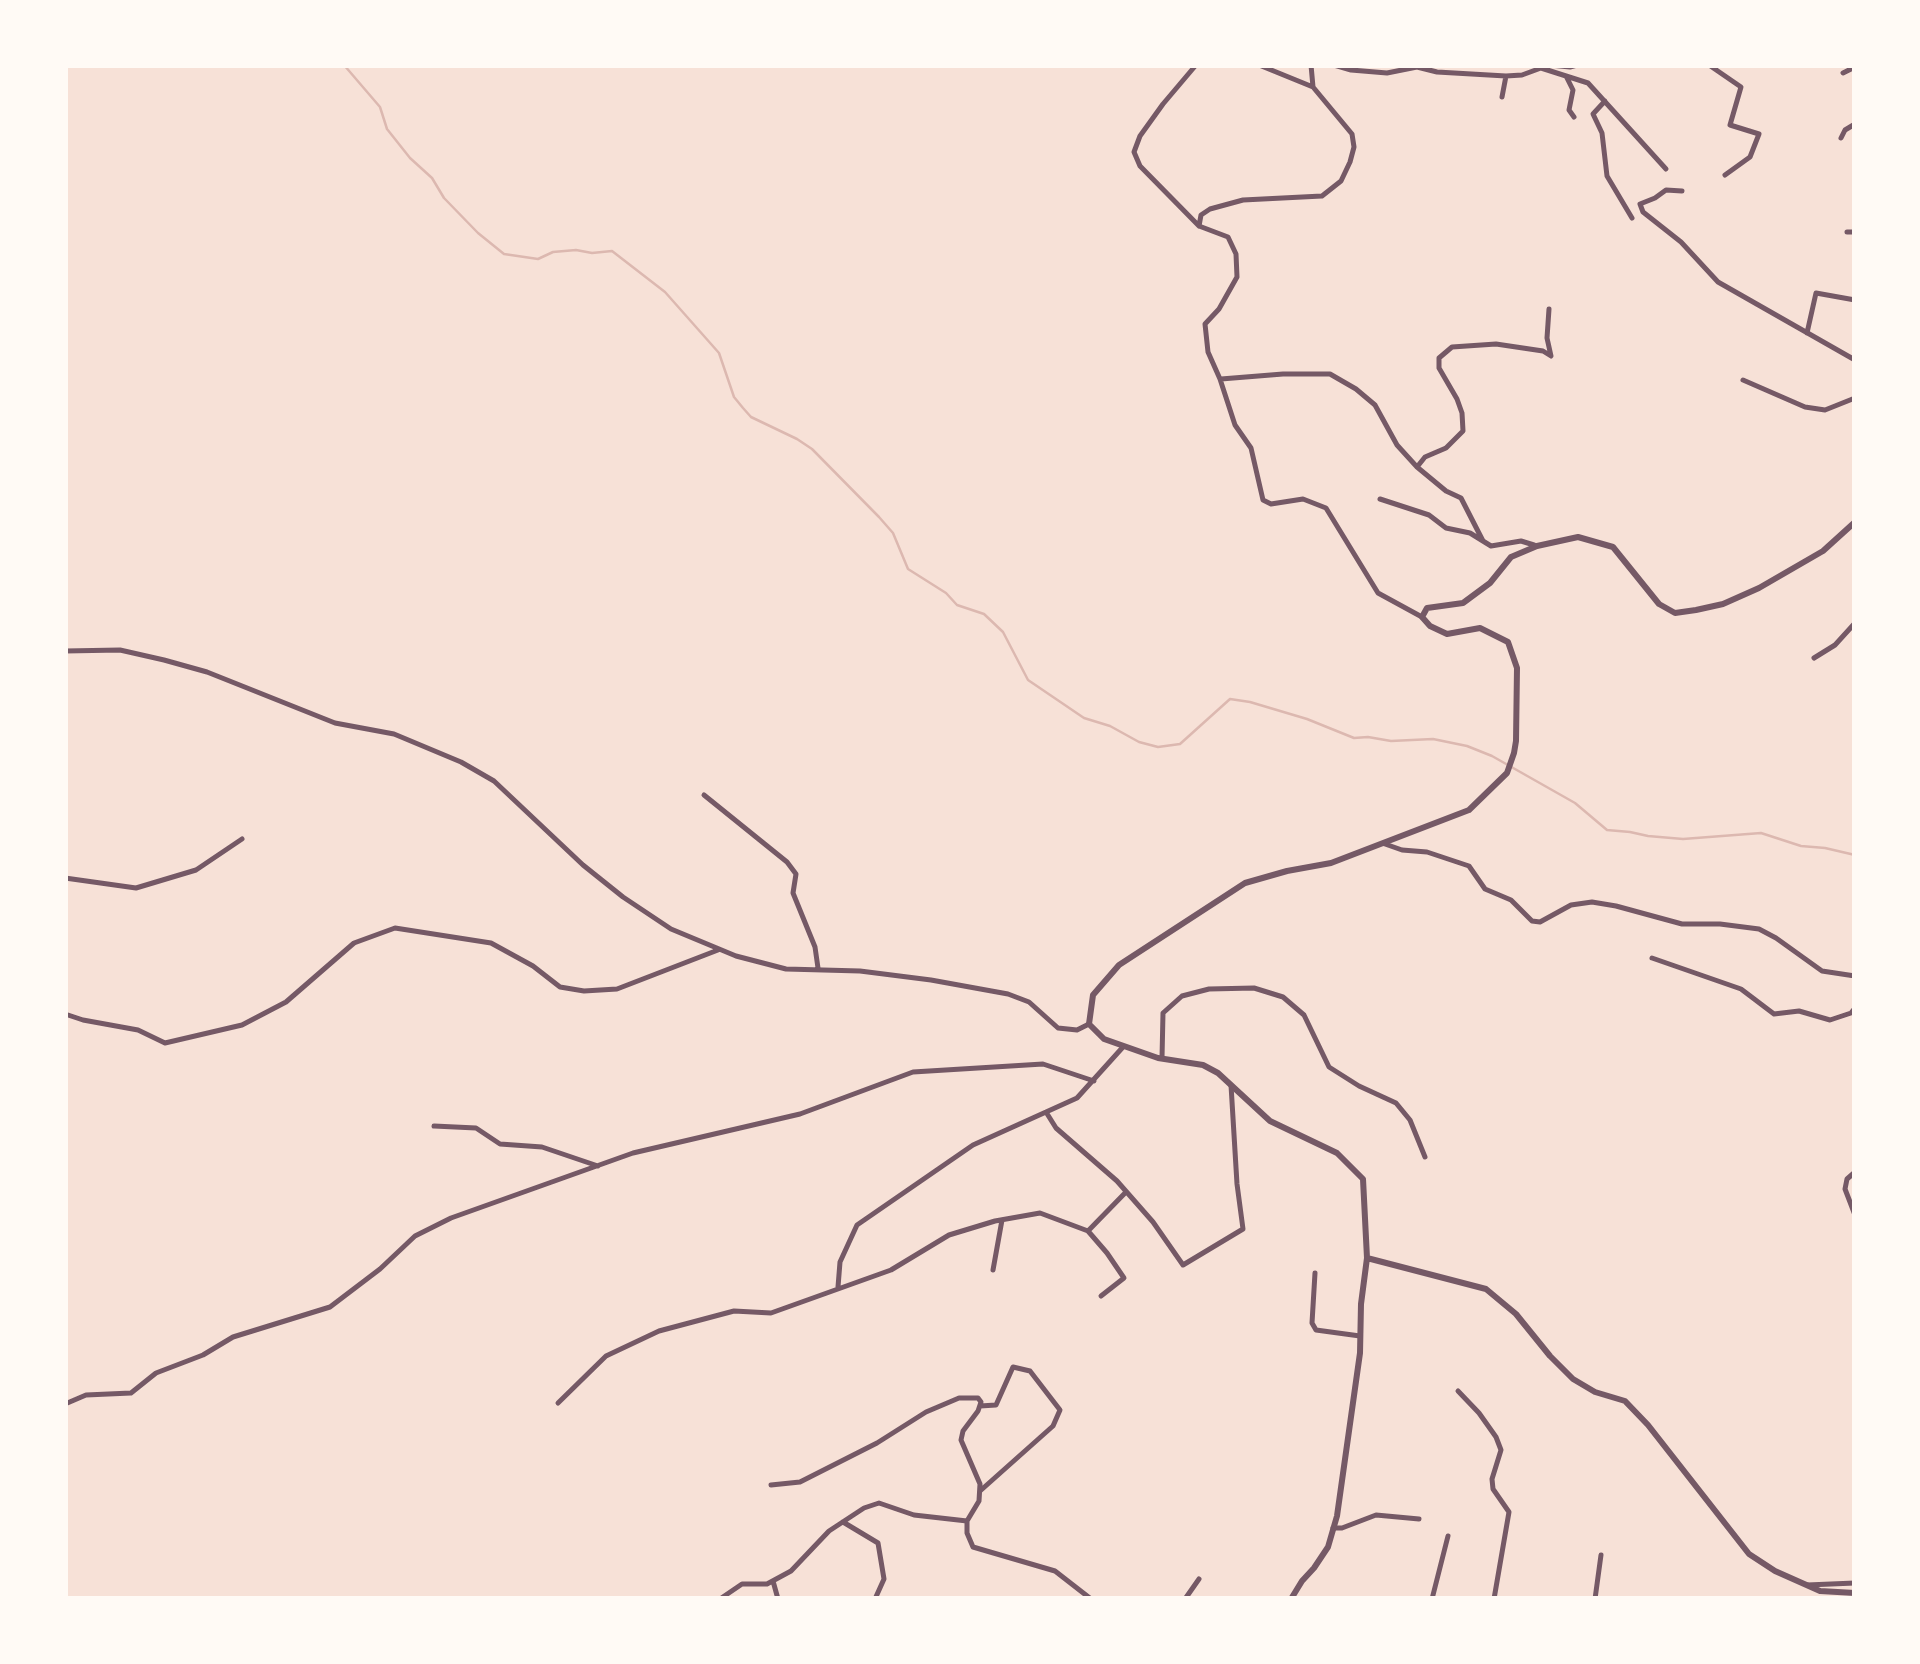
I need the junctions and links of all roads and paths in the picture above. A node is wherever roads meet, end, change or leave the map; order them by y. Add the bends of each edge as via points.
1 (1196, 65) edge
2 (1259, 65) edge
3 (1310, 65) edge
4 (1334, 65) edge
5 (1374, 65) edge
6 (1577, 65) edge
7 (1709, 65) edge
8 (1543, 66) edge
9 (1855, 67) edge
10 (1386, 73) junction
11 (1843, 74) dead end
12 (1506, 76) junction
13 (1566, 76) junction
14 (1313, 87) junction
15 (1502, 97) dead end
16 (1605, 101) junction
17 (1574, 117) dead end
18 (1855, 124) edge
19 (1841, 138) dead end
20 (1666, 168) dead end
21 (1725, 175) dead end
22 (1682, 191) dead end
23 (1632, 218) dead end
24 (1198, 226) junction
25 (1855, 300) edge
26 (1549, 309) dead end
27 (1806, 333) junction
28 (1855, 360) edge
29 (1220, 379) junction
30 (1743, 380) dead end
31 (1855, 398) edge
32 (1417, 467) junction
33 (1380, 498) dead end
34 (1855, 522) edge
35 (1482, 541) junction
36 (1537, 546) junction
37 (1422, 618) junction
38 (1855, 624) edge
39 (65, 651) edge
40 (1814, 658) dead end
41 (704, 795) dead end
42 (242, 839) dead end
43 (1380, 842) junction
44 (65, 878) edge
45 (720, 949) junction
46 (1652, 958) dead end
47 (818, 968) junction
48 (1855, 976) edge
49 (1855, 1008) edge
50 (65, 1014) edge
51 (1089, 1024) junction
52 (1123, 1047) junction
53 (1162, 1059) junction
54 (1094, 1081) junction
55 (1231, 1086) junction
56 (1046, 1112) junction
57 (434, 1126) dead end
58 (1425, 1157) dead end
59 (598, 1166) junction
60 (1855, 1172) edge
61 (1126, 1192) junction
62 (1855, 1215) edge
63 (1002, 1220) junction
64 (1088, 1232) junction
65 (1367, 1258) junction
66 (993, 1270) dead end
67 (1316, 1273) dead end
68 (838, 1287) junction
69 (1100, 1296) dead end
70 (1360, 1336) junction
71 (1458, 1391) dead end
72 (558, 1403) dead end
73 (65, 1404) edge
74 (980, 1406) junction
75 (771, 1485) dead end
76 (980, 1492) junction
77 (1418, 1519) dead end
78 (967, 1521) junction
79 (842, 1522) junction
80 (1333, 1528) junction
81 (1448, 1536) dead end
82 (1601, 1555) dead end
83 (1199, 1579) dead end
84 (773, 1580) junction
85 (1855, 1583) edge
86 (1804, 1585) junction
87 (1855, 1593) edge
88 (720, 1599) edge
89 (778, 1599) edge
90 (875, 1599) edge
91 (1091, 1599) edge
92 (1185, 1599) edge
93 (1291, 1599) edge
94 (1432, 1599) edge
95 (1494, 1599) edge
96 (1595, 1599) edge

1 - 24 street via 1134,152
2 - 14 street
3 - 14 street
4 - 10 street
5 - 10 street
6 - 8 street
7 - 21 street via 1741,87 1730,125 1759,134 1750,156
8 - 12 street
8 - 13 street
9 - 11 street
10 - 12 street via 1416,67
12 - 15 street
13 - 16 street via 1588,82
13 - 17 street
14 - 24 street via 1352,134 1341,181 1322,196 1242,200 1210,209
16 - 20 street
16 - 23 street via 1593,114 1607,176
18 - 19 street
22 - 27 street via 1666,190 1640,204 1643,212 1718,282
24 - 29 street via 1228,237 1236,254 1237,277 1206,324
25 - 27 street via 1816,294
26 - 32 street via 1551,356 1496,344 1452,347 1440,358 1463,431
27 - 28 street
29 - 32 street via 1330,374 1375,404
29 - 37 street via 1235,425 1251,448 1263,500 1304,499 1326,508 1378,594
30 - 31 street via 1825,410
32 - 35 street via 1461,498
33 - 35 street
34 - 36 street via 1823,552 1759,588 1676,613 1659,604 1613,547 1578,538
35 - 36 street
36 - 37 street via 1511,557 1463,603 1427,608
37 - 43 street via 1447,634 1480,628 1508,642 1517,668 1514,753 1507,774 1469,810
38 - 40 street
39 - 45 street via 120,650 207,672 335,723 394,734 462,762 494,782 623,897 670,928
41 - 47 street via 796,874 792,893
42 - 44 street via 196,870 136,888
43 - 48 street via 1469,866 1486,889 1532,920 1592,902 1682,924 1759,930 1822,971
43 - 51 street via 1331,863 1245,884 1118,965 1093,995
45 - 47 street via 786,969
45 - 50 street via 617,989 584,991 560,987 491,943 395,928 354,943 286,1002 242,1026 166,1043
46 - 49 street via 1741,990 1774,1014 1799,1011 1830,1020
47 - 51 street via 1008,994 1030,1002 1058,1028
51 - 52 street
52 - 53 street
52 - 54 street
53 - 55 street via 1203,1065
53 - 58 street via 1163,1013 1182,996 1254,988 1283,998 1304,1015 1329,1067 1396,1103
54 - 56 street via 1077,1098
54 - 59 street via 1043,1064 913,1072 800,1114
55 - 61 street via 1244,1228 1183,1266
55 - 65 street via 1270,1121 1337,1154 1363,1179
56 - 61 street
56 - 68 street via 973,1145 857,1225 840,1262
57 - 59 street via 476,1128 500,1144 542,1147
59 - 73 street via 433,1227 330,1307 233,1337 156,1373 130,1394 86,1395
60 - 62 street via 1845,1189
61 - 64 street
63 - 64 street via 1040,1213
63 - 66 street
63 - 68 street via 949,1235 890,1270
64 - 69 street via 1124,1278
65 - 70 street
65 - 86 street via 1486,1289 1573,1378 1626,1402 1749,1554
67 - 70 street via 1316,1330
68 - 72 street via 771,1313 734,1311 659,1331 606,1356
70 - 80 street
71 - 95 street via 1500,1450 1492,1480 1509,1512
74 - 75 street via 970,1396 946,1403 800,1482
74 - 76 street via 960,1440
74 - 76 street via 996,1405 1012,1367 1030,1371 1060,1410 1052,1426
76 - 78 street
77 - 80 street via 1376,1515
78 - 79 street via 879,1504
78 - 91 street via 973,1547 1055,1571
79 - 84 street
79 - 90 street via 878,1543 884,1580
80 - 93 street
81 - 94 street
82 - 96 street
83 - 92 street
84 - 88 street via 742,1584
84 - 89 street
85 - 86 street
86 - 87 street

